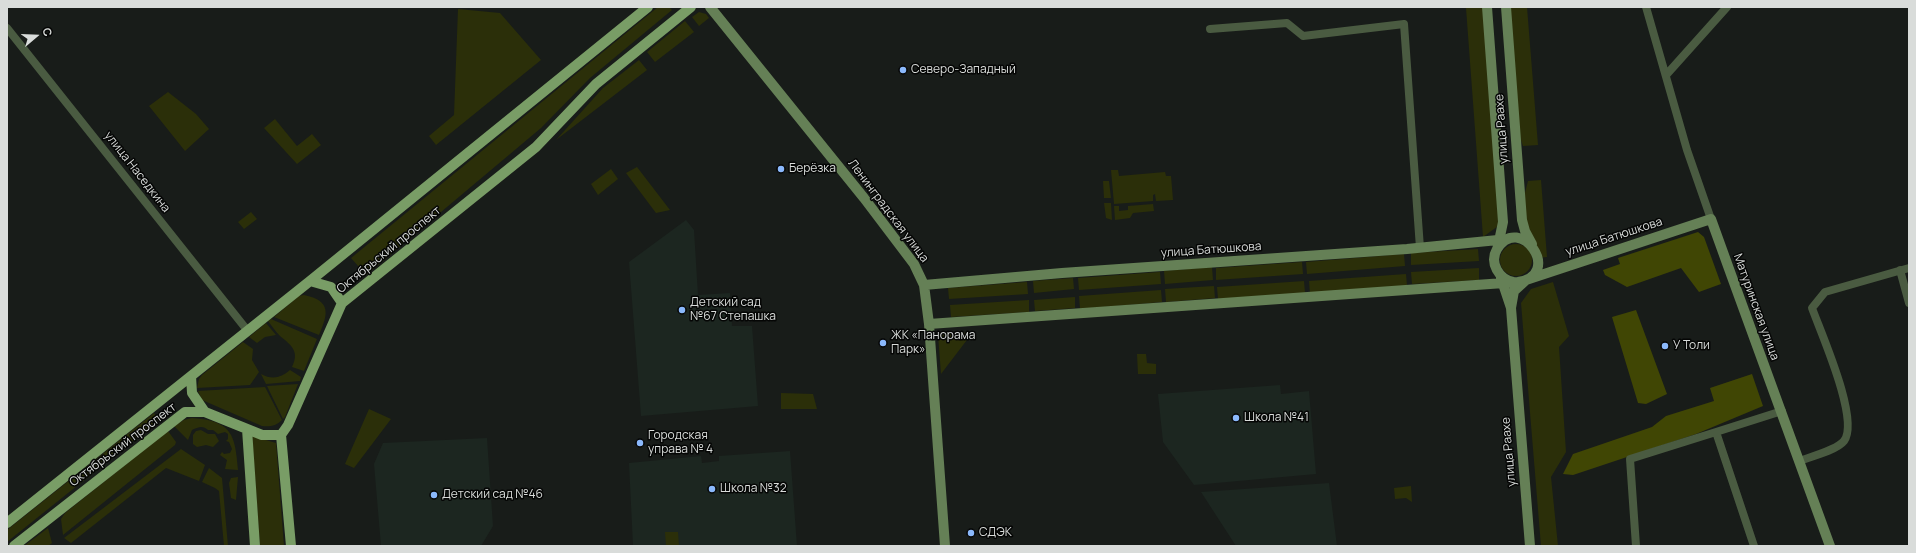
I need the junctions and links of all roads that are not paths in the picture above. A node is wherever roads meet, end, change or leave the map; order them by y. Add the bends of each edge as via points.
1 (648, 7) edge
2 (691, 7) edge
3 (710, 7) edge
4 (1487, 7) edge
5 (1506, 7) edge
6 (1646, 7) edge
7 (1727, 7) edge
8 (7, 28) edge
9 (1210, 29) dead end
10 (1666, 74) junction
11 (1711, 219) junction
12 (1512, 239) junction
13 (1499, 240) junction
14 (1420, 248) junction
15 (1536, 251) junction
16 (1496, 252) junction
17 (1909, 268) edge
18 (1554, 270) junction
19 (1900, 270) junction
20 (1498, 273) junction
21 (1526, 280) junction
22 (310, 281) junction
23 (1513, 282) junction
24 (1503, 283) junction
25 (924, 285) junction
26 (342, 303) junction
27 (1909, 303) edge
28 (1511, 308) junction
29 (929, 324) junction
30 (247, 330) junction
31 (191, 376) junction
32 (1782, 411) junction
33 (205, 412) junction
34 (247, 429) junction
35 (1716, 432) junction
36 (281, 434) junction
37 (1800, 461) junction
38 (7, 523) edge
39 (14, 546) edge
40 (255, 546) edge
41 (291, 546) edge
42 (945, 546) edge
43 (1530, 546) edge
44 (1636, 546) edge
45 (1754, 546) edge
46 (1830, 546) edge

1 - 22 main road, Октябрьский проспект
2 - 26 main road, Октябрьский проспект via 596,84 536,147
3 - 25 street, Ленинградская улица via 864,198 914,264
4 - 13 street, улица Раахе via 1503,222
5 - 15 street, улица Раахе via 1522,220 1526,236
6 - 10 street, Матуринская улица
7 - 10 street
8 - 30 street, улица Наседкина
9 - 14 street via 1287,23 1303,36 1404,24
10 - 11 street, Матуринская улица via 1687,150
11 - 18 street, улица Батюшкова
11 - 32 street, Матуринская улица
12 - 13 street, улица Батюшкова
12 - 15 street via 1524,240
12 - 16 street via 1504,242
13 - 14 street, улица Батюшкова
13 - 16 street, улица Раахе
14 - 25 street, улица Батюшкова
15 - 18 street via 1543,264
15 - 21 street via 1536,270
16 - 20 street via 1495,265
17 - 19 street
18 - 21 street, улица Батюшкова
19 - 27 street
19 - 37 street via 1826,292 1812,308 1845,400 1849,425 1845,440 1839,446
20 - 23 street
20 - 24 street
21 - 23 street
21 - 28 street via 1514,291
22 - 26 main road via 331,287
22 - 30 main road, Октябрьский проспект
23 - 24 street
24 - 28 street
24 - 29 street
25 - 29 street, Ленинградская улица
26 - 36 main road, Октябрьский проспект via 288,425
28 - 43 street, улица Раахе
29 - 42 street, Ленинградская улица
30 - 31 main road, Октябрьский проспект
31 - 33 main road via 192,393
31 - 38 main road, Октябрьский проспект
32 - 35 street
32 - 37 street, Матуринская улица
33 - 34 main road, Октябрьский проспект
33 - 39 main road, Октябрьский проспект via 185,412
34 - 36 main road, Октябрьский проспект via 262,435
34 - 40 main road
35 - 44 street via 1630,459
35 - 45 street
36 - 41 main road
37 - 46 street, Матуринская улица

